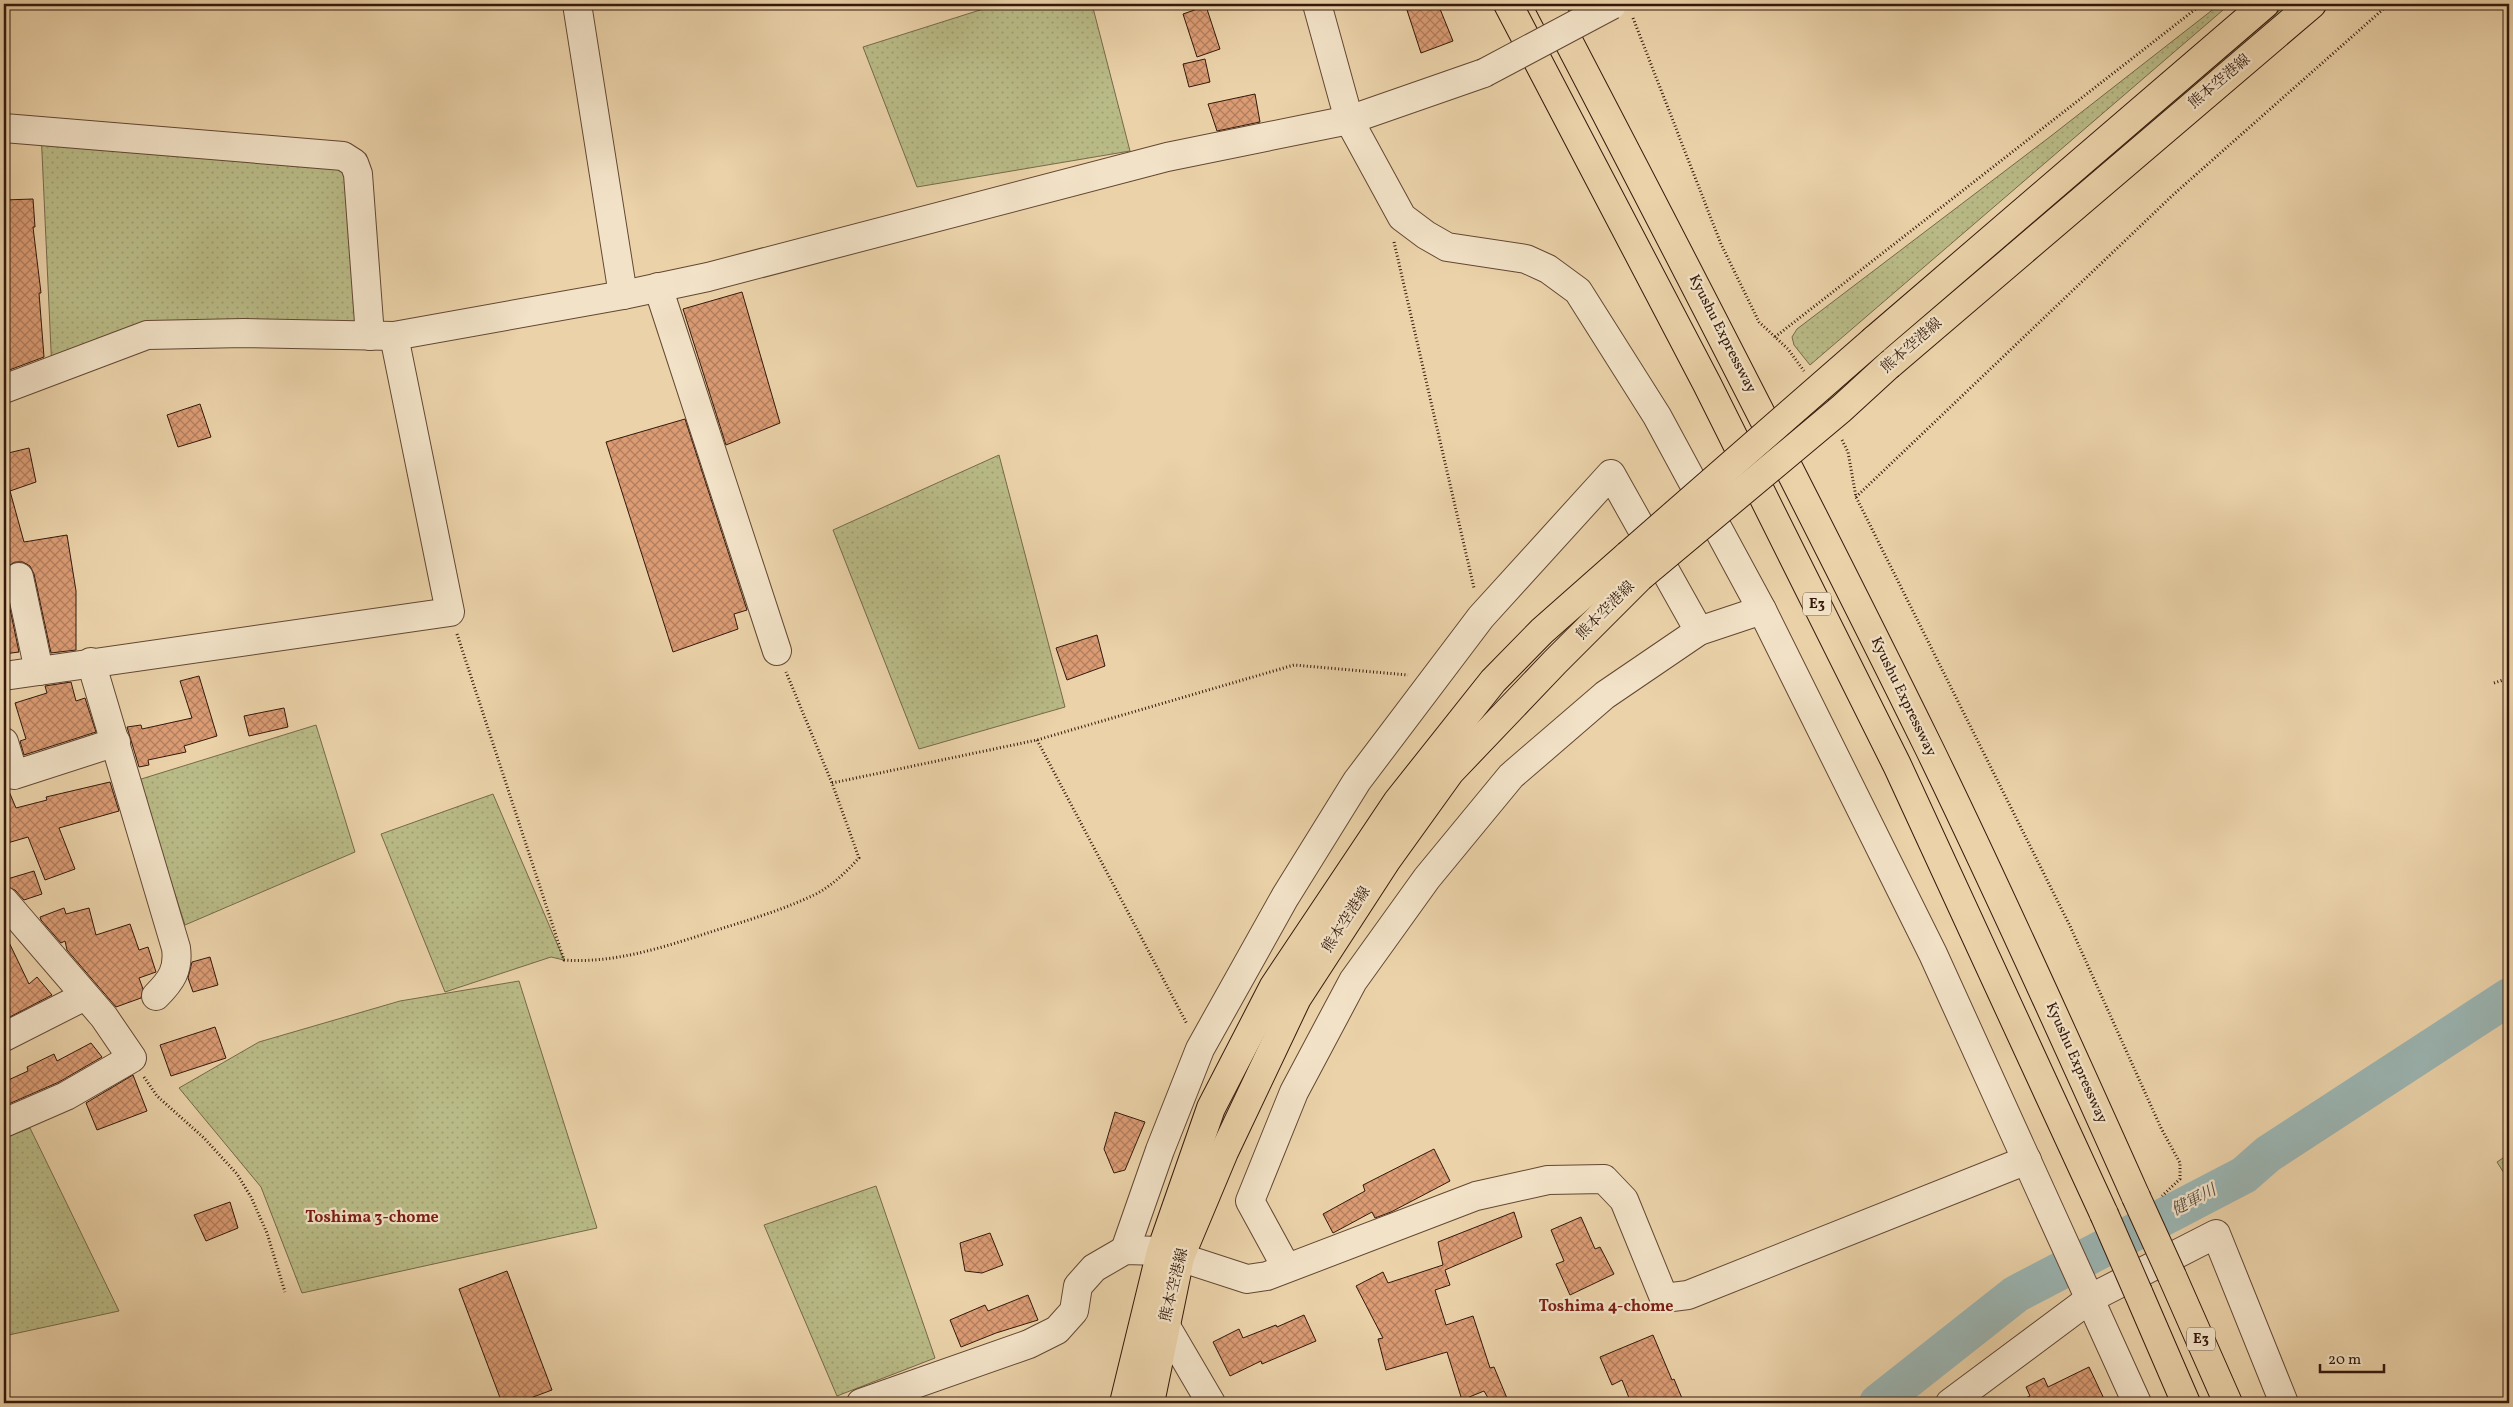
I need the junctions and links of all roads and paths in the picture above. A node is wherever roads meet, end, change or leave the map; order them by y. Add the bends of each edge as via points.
1 (577, 4) edge
2 (1317, 4) edge
3 (1508, 4) edge
4 (1550, 4) edge
5 (2202, 4) edge
6 (2265, 4) edge
7 (2312, 4) edge
8 (2389, 4) edge
9 (1619, 7) edge
10 (1349, 120) junction
11 (4, 128) edge
12 (1402, 217) junction
13 (658, 288) junction
14 (623, 295) junction
15 (382, 336) junction
16 (1775, 337) junction
17 (1808, 379) dead end
18 (4, 389) edge
19 (1840, 436) dead end
20 (1856, 496) junction
21 (1634, 566) junction
22 (19, 577) dead end
23 (1762, 610) junction
24 (450, 612) junction
25 (1481, 617) junction
26 (1699, 631) junction
27 (777, 651) joint
28 (91, 662) junction
29 (39, 671) junction
30 (4, 676) edge
31 (1435, 678) junction
32 (2509, 678) edge
33 (2494, 683) dead end
34 (1037, 740) junction
35 (4, 742) edge
36 (116, 742) junction
37 (832, 782) junction
38 (4, 901) edge
39 (85, 996) junction
40 (156, 996) dead end
41 (4, 1037) edge
42 (1200, 1049) junction
43 (132, 1058) junction
44 (4, 1122) edge
45 (2027, 1160) junction
46 (2147, 1198) junction
47 (1125, 1250) junction
48 (1170, 1254) junction
49 (1286, 1268) junction
50 (285, 1292) dead end
51 (2091, 1298) junction
52 (1149, 1300) junction
53 (1165, 1321) junction
54 (862, 1403) edge
55 (1124, 1403) edge
56 (1150, 1403) edge
57 (1211, 1403) edge
58 (1950, 1403) edge
59 (2137, 1403) edge
60 (2186, 1403) edge
61 (2228, 1403) edge
62 (2284, 1403) edge

1 - 14 street
2 - 10 street
3 - 60 main road, E3, bridge via 1707,384 1897,765 2104,1214
4 - 46 main road, Kyushu Expressway / E3 via 1739,367 1930,750
5 - 16 path
6 - 21 main road, 熊本空港線, bridge via 1874,340
7 - 21 main road, 熊本空港線, bridge via 1841,409
8 - 20 path via 2174,194
9 - 10 street, bridge via 1484,73
9 - 16 path via 1721,244 1759,322
10 - 12 street
10 - 13 street via 1167,157
11 - 15 street via 343,156 354,162
12 - 23 street via 1447,247 1526,259 1578,291 1656,416
12 - 25 path via 1394,243
13 - 14 street
13 - 27 street
14 - 15 street
15 - 18 street via 147,335
15 - 24 street
16 - 17 path via 1788,349
19 - 20 path via 1848,452
20 - 46 path via 2070,926 2180,1163 2180,1179
21 - 48 main road, 熊本空港線 via 1542,631 1493,681 1397,802 1274,986 1238,1054 1211,1108
22 - 29 street
23 - 26 street
23 - 45 street via 1933,954
24 - 28 street
24 - 37 path via 564,960 609,958 703,934 775,912 817,893 839,878 859,858
25 - 26 street via 1611,474
25 - 31 street
26 - 49 street via 1605,696 1510,776 1427,878 1353,981 1294,1092 1250,1201
27 - 37 path
28 - 29 street
28 - 36 street
29 - 30 street
31 - 34 path via 1294,665
31 - 42 street via 1356,781 1285,897
32 - 33 path
34 - 37 path
34 - 42 path
35 - 36 street via 14,775
36 - 40 street via 176,948 175,972
38 - 39 street
39 - 41 street
39 - 43 street
42 - 47 street
43 - 44 street via 66,1096
43 - 50 path via 157,1096 204,1138 237,1174 252,1197 267,1233
45 - 49 street via 1688,1295 1664,1298 1624,1200 1604,1179 1548,1180 1476,1196
45 - 51 street
46 - 61 main road, Kyushu Expressway / E3, bridge via 2172,1276
47 - 48 street
47 - 54 street via 1094,1268 1078,1286 1074,1311 1057,1330 1029,1344
48 - 49 street via 1247,1279 1267,1276
48 - 52 main road, 熊本空港線
48 - 53 main road, 熊本空港線
51 - 58 street
51 - 59 street
51 - 62 street via 2216,1234
52 - 53 street
52 - 55 main road, 熊本空港線
53 - 56 main road, 熊本空港線
53 - 57 street

